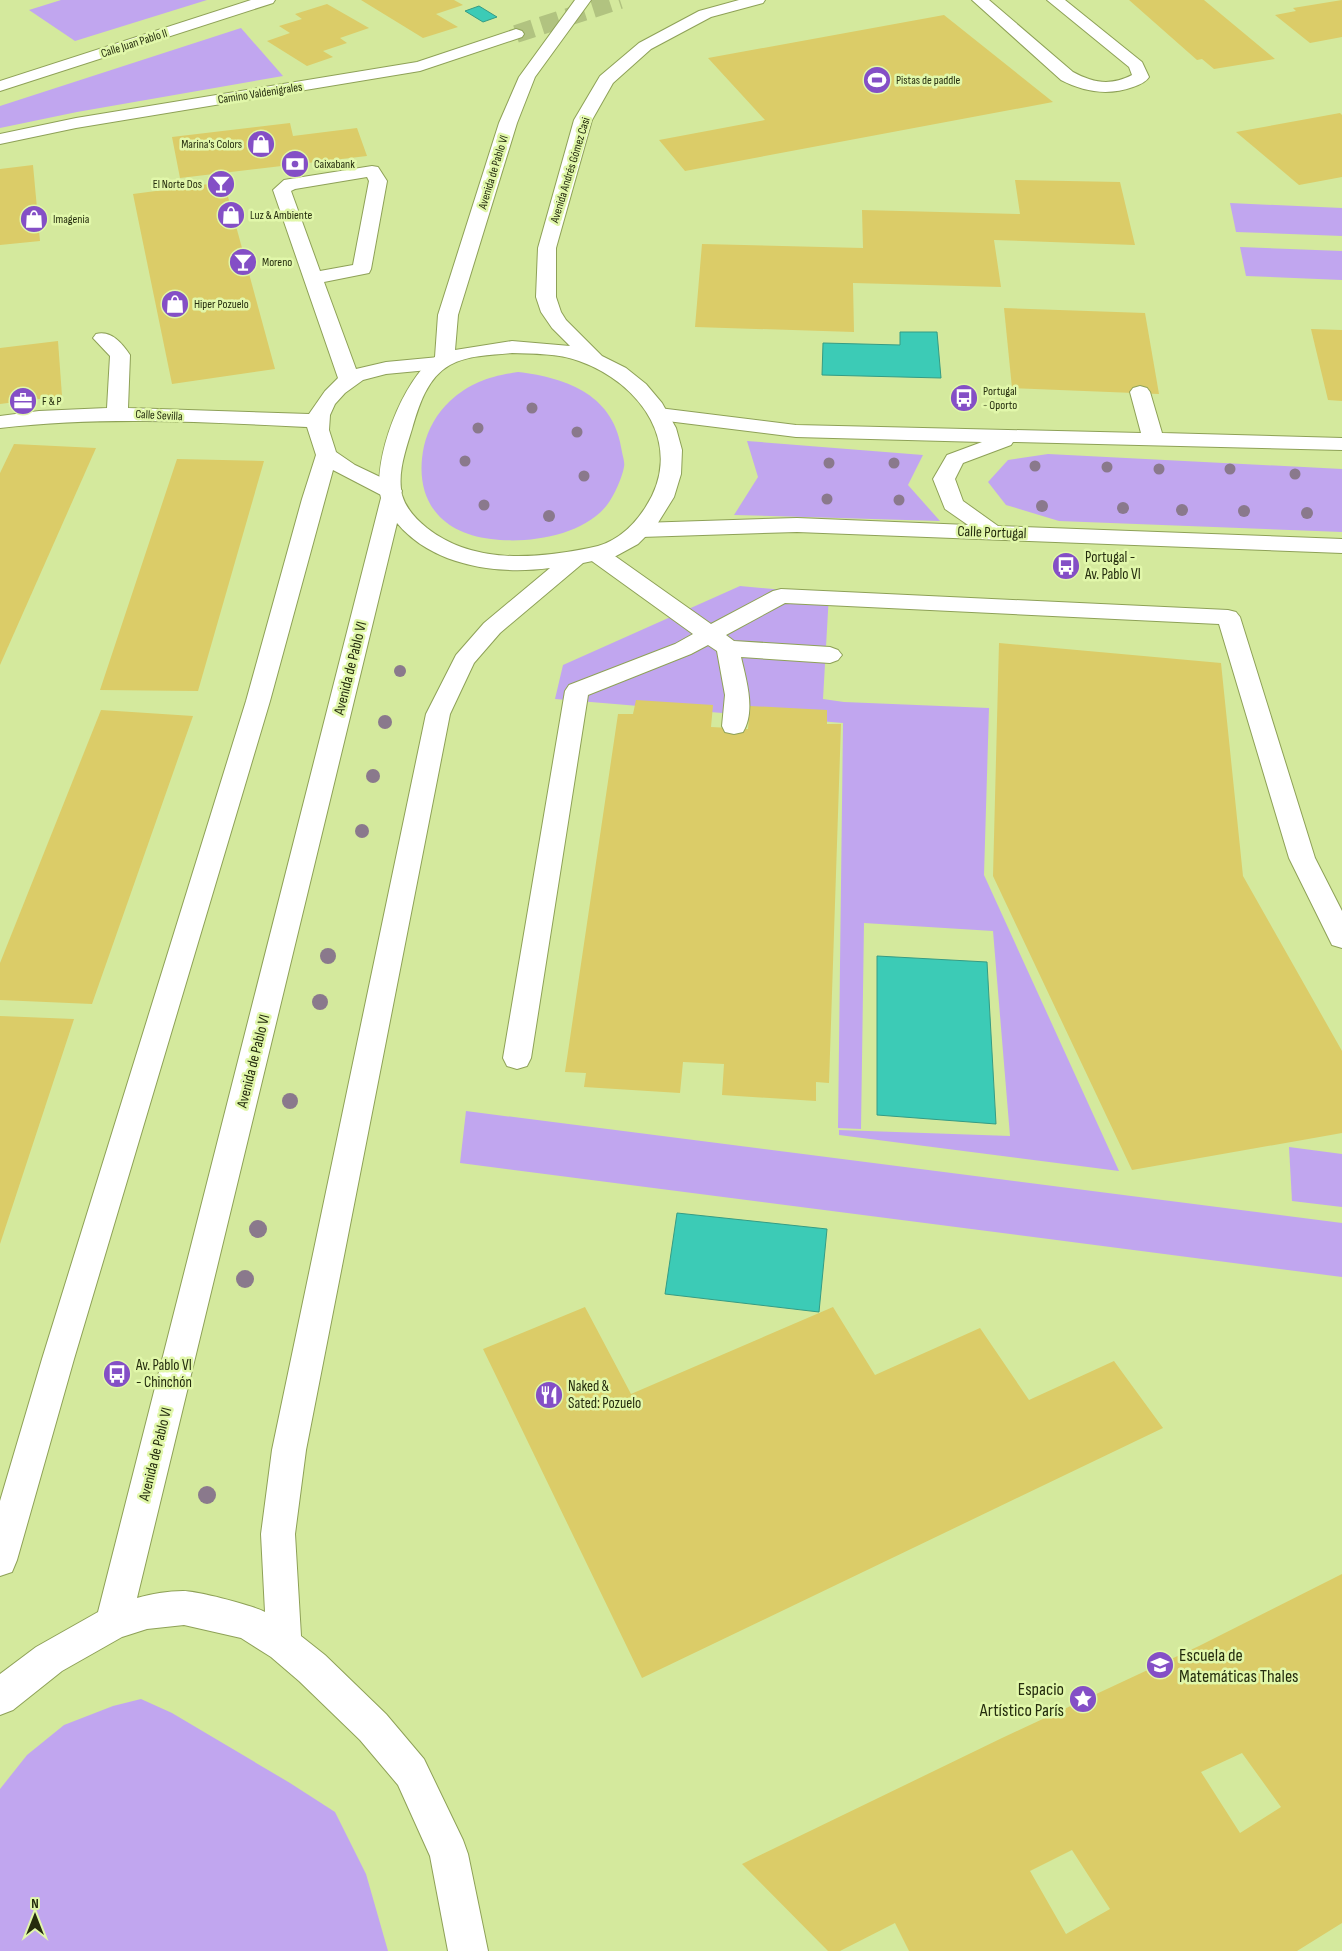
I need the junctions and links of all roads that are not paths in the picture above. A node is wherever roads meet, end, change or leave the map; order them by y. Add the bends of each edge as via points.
1 (267, 0) edge
2 (583, 0) edge
3 (757, 0) edge
4 (980, 0) edge
5 (1055, 0) edge
6 (516, 34) tunnel mouth
7 (0, 86) edge
8 (0, 139) edge
9 (314, 278) junction
10 (103, 338) dead end
11 (596, 360) junction
12 (442, 362) junction
13 (349, 379) junction
14 (1140, 392) dead end
15 (117, 414) junction
16 (660, 414) junction
17 (0, 422) edge
18 (318, 422) junction
19 (1014, 436) junction
20 (1153, 440) junction
21 (1342, 444) edge
22 (327, 455) junction
23 (392, 494) junction
24 (641, 530) junction
25 (992, 532) junction
26 (1342, 546) edge
27 (586, 556) junction
28 (719, 642) junction
29 (830, 655) dead end
30 (734, 726) dead end
31 (1342, 938) edge
32 (517, 1058) dead end
33 (0, 1560) edge
34 (113, 1623) junction
35 (284, 1645) junction
36 (0, 1697) edge
37 (468, 1951) edge

1 - 7 street, Calle Juan Pablo II
2 - 12 street, Avenida de Pablo VI via 527,77 508,123 448,315
3 - 11 street, Avenida Andrés Gómez Casi via 705,14 645,46 606,80 583,120 547,248 546,297 559,324
4 - 5 street via 1080,84 1103,88 1127,85 1141,77 1136,65
6 - 8 street, Camino Valdenigrales via 420,66
9 - 9 street via 362,269 378,181 372,171 290,184 282,190
9 - 13 street
10 - 15 street via 120,355
11 - 12 street via 569,351 512,347 463,354
11 - 16 street via 646,395
12 - 13 street via 384,370
12 - 23 street, Avenida de Pablo VI via 418,386 411,402 392,460
13 - 18 street via 324,407
14 - 20 street
15 - 17 street, Calle Sevilla via 40,416
15 - 18 street, Calle Sevilla
16 - 19 street via 796,430
16 - 24 street via 668,433 673,468 659,508
18 - 22 street
19 - 20 street
19 - 25 street via 954,459 944,479 953,504
20 - 21 street
22 - 23 street
22 - 33 street via 258,701
23 - 27 street via 404,519 421,536 458,556 515,562
23 - 34 street, Avenida de Pablo VI
24 - 25 street, Calle Portugal via 797,525
24 - 27 street via 614,549
25 - 26 street, Calle Portugal
27 - 28 street
27 - 35 street via 492,628 464,660 438,714 289,1450 278,1534
28 - 29 street
28 - 30 street via 737,694
28 - 31 street via 781,596 1228,617 1302,858
28 - 32 street via 683,649 578,691
34 - 35 street via 147,1612 184,1608 248,1622
34 - 36 street via 49,1659
35 - 37 street via 373,1727 411,1772 449,1854

